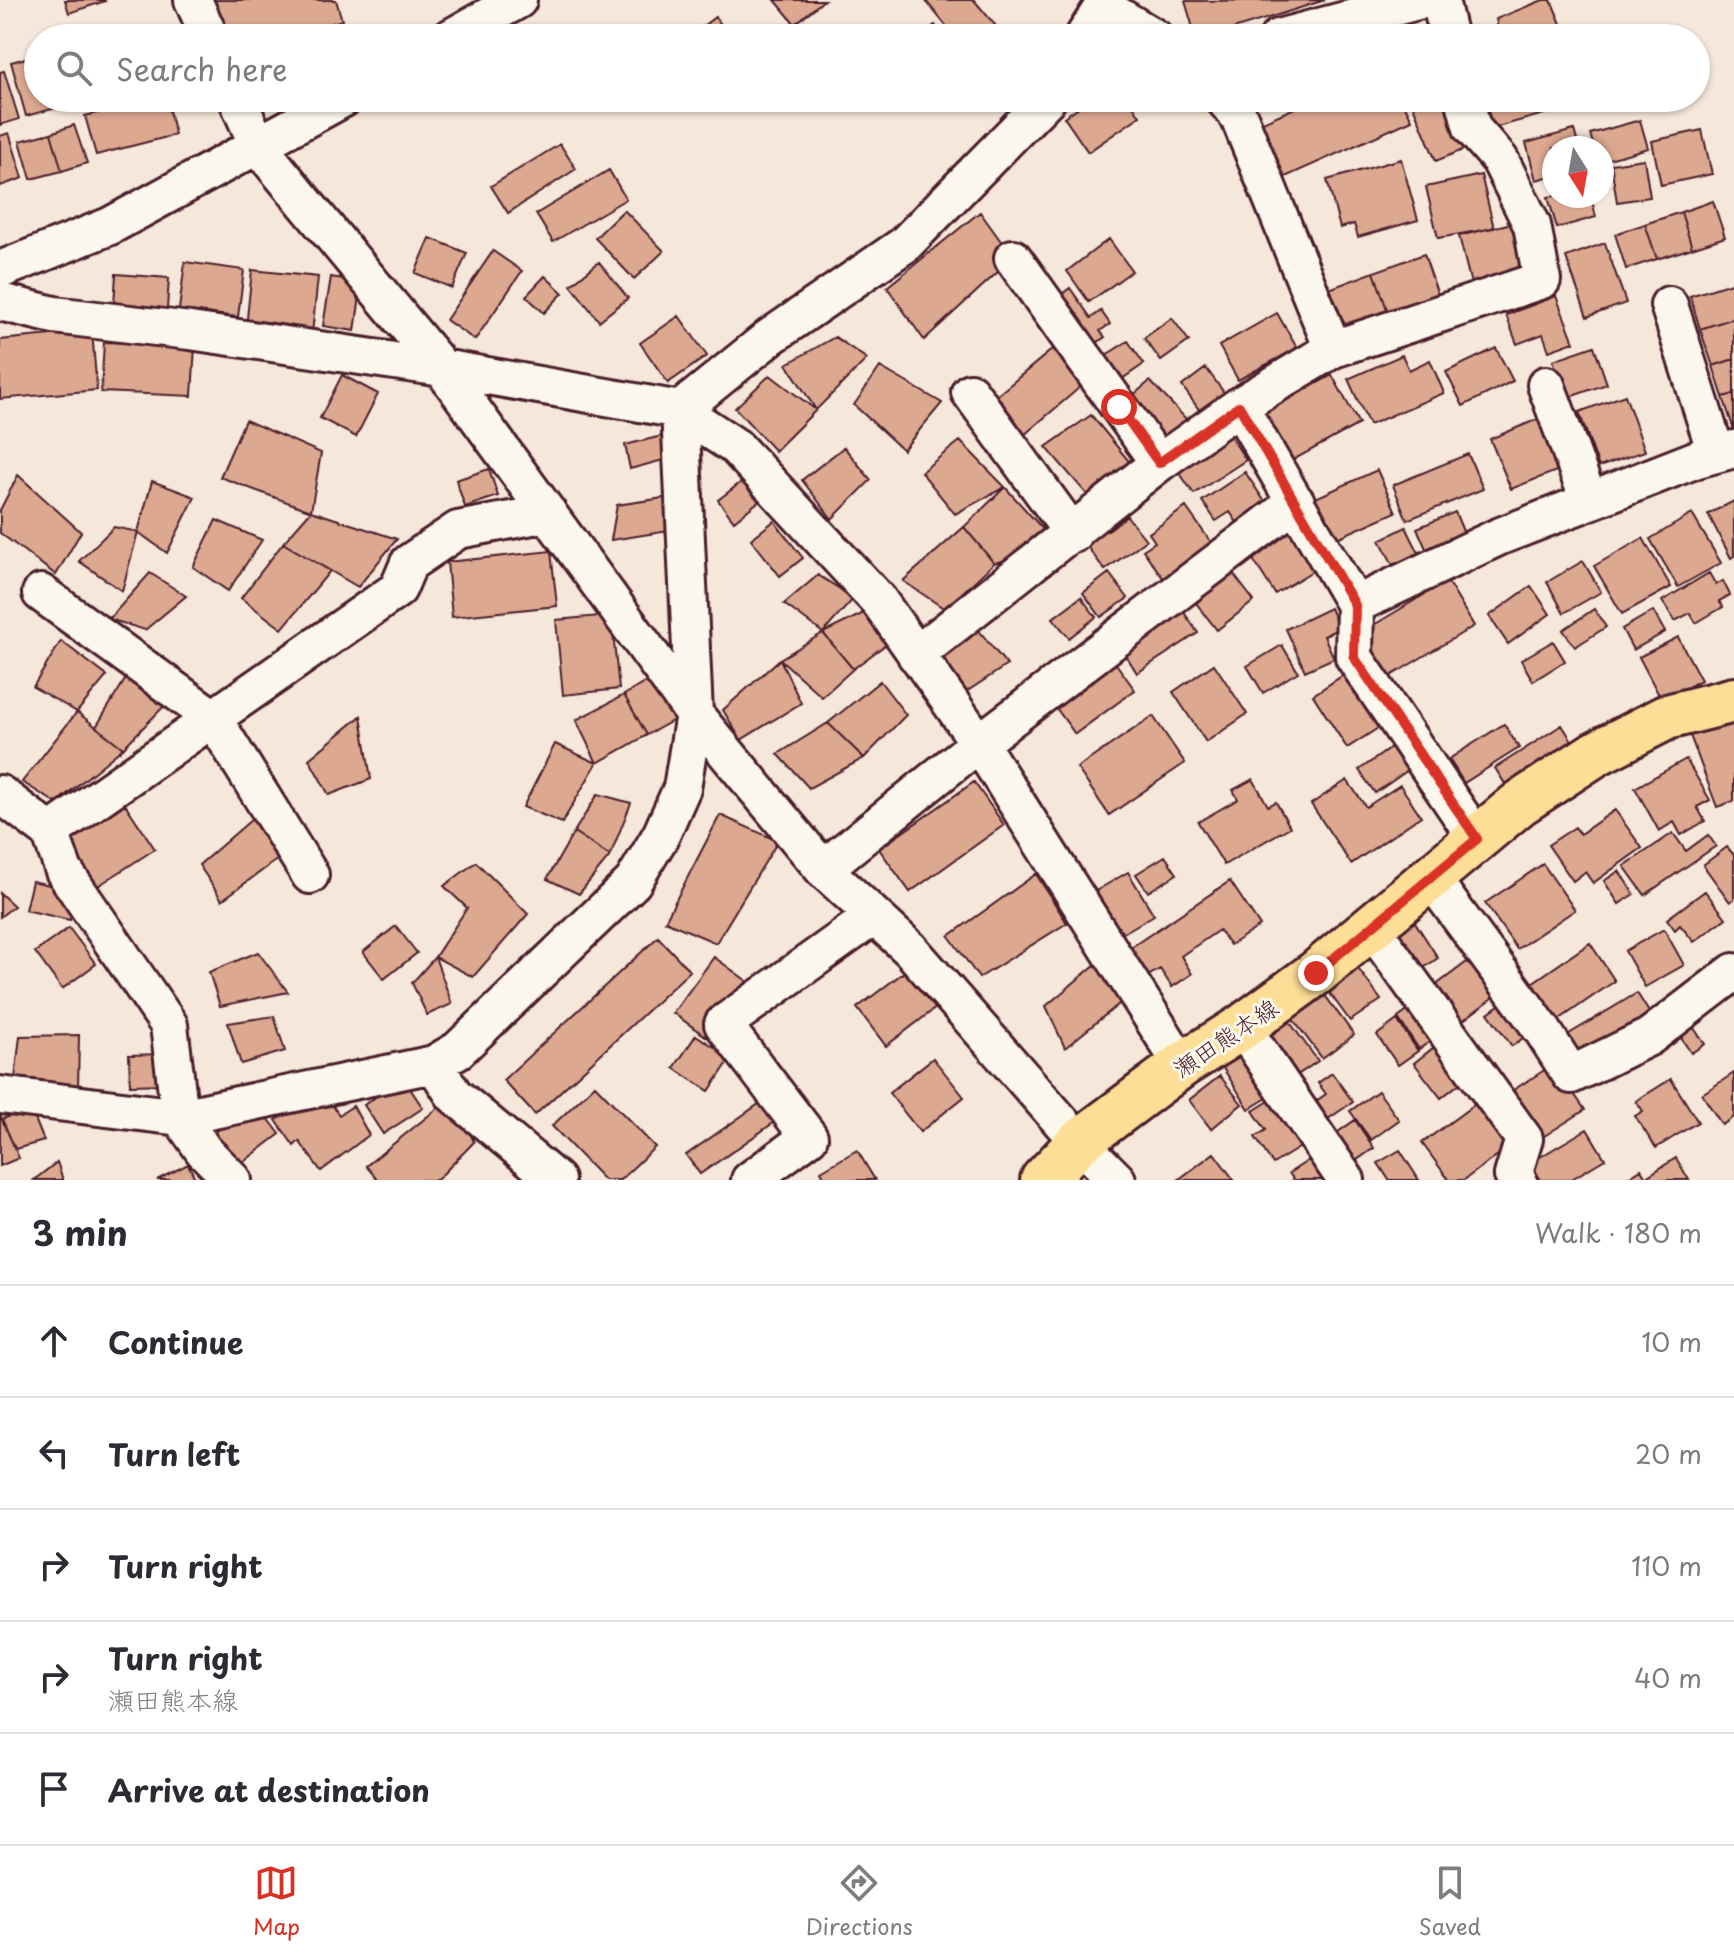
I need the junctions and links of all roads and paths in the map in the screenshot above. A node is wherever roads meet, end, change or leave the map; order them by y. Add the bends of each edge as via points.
1 (193, 0) edge
2 (518, 0) edge
3 (1421, 0) edge
4 (1440, 0) edge
5 (1104, 3) edge
6 (204, 24) edge
7 (475, 24) edge
8 (1091, 24) edge
9 (1135, 24) edge
10 (1331, 24) edge
11 (1446, 24) edge
12 (243, 112) edge
13 (319, 112) edge
14 (1034, 112) edge
15 (1235, 112) edge
16 (1468, 112) edge
17 (258, 146) junction
18 (1013, 258) dead end
19 (0, 270) edge
20 (0, 302) edge
21 (1669, 305) dead end
22 (1333, 349) junction
23 (442, 368) junction
24 (1546, 385) dead end
25 (970, 392) dead end
26 (1239, 406) junction
27 (680, 410) junction
28 (1725, 451) edge
29 (1159, 463) junction
30 (1589, 501) junction
31 (1296, 502) junction
32 (548, 513) junction
33 (1073, 534) junction
34 (41, 593) dead end
35 (1355, 605) junction
36 (916, 655) junction
37 (1734, 700) edge
38 (694, 714) junction
39 (213, 718) junction
40 (979, 743) junction
41 (0, 794) edge
42 (50, 832) junction
43 (1477, 839) junction
44 (823, 869) junction
45 (310, 875) dead end
46 (1431, 878) junction
47 (874, 916) junction
48 (1371, 927) junction
49 (1734, 972) edge
50 (1242, 1027) junction
51 (434, 1064) junction
52 (1182, 1065) junction
53 (0, 1095) edge
54 (180, 1117) junction
55 (1079, 1142) junction
56 (233, 1180) edge
57 (556, 1180) edge
58 (750, 1180) edge
59 (1043, 1180) edge
60 (1117, 1180) edge
61 (1346, 1180) edge
62 (1518, 1180) edge

1 - 6 street
2 - 7 street
3 - 10 street
4 - 11 street
5 - 8 street
5 - 9 street
12 - 17 street
13 - 17 street
14 - 27 street via 904,245 770,337
15 - 22 street
16 - 22 street via 1472,128 1500,160 1532,225 1542,280
17 - 19 street via 110,226
17 - 23 street
18 - 29 street
20 - 23 street via 54,315
21 - 28 street
22 - 26 street
23 - 27 street
23 - 32 street
24 - 30 street
25 - 33 street
26 - 29 street
26 - 31 street
27 - 36 street via 736,447 879,601
27 - 38 street
28 - 30 street
29 - 33 street
30 - 35 street via 1498,537
31 - 35 street
31 - 40 street
32 - 38 street
32 - 39 street via 458,530 409,563 398,589
33 - 36 street
34 - 39 street
35 - 43 street via 1354,657
36 - 40 street
37 - 43 main road, 瀬田熊本線 via 1667,717 1595,754 1520,803
38 - 44 street
38 - 51 street via 682,788 633,882 458,1050
39 - 42 street
39 - 45 street
40 - 44 street
40 - 52 street
41 - 42 street
42 - 54 street via 64,871 169,1025
43 - 46 main road, 瀬田熊本線
44 - 47 street
46 - 48 main road, 瀬田熊本線
46 - 49 street via 1571,1075 1649,1037
47 - 55 street via 910,949
47 - 58 street via 723,1024 809,1137
48 - 50 main road, 瀬田熊本線
48 - 62 street via 1524,1139 1513,1175
50 - 52 main road, 瀬田熊本線
50 - 61 street
51 - 54 street
51 - 57 street via 454,1095
52 - 55 main road, 瀬田熊本線
53 - 54 street
54 - 56 street
55 - 59 main road, 瀬田熊本線
55 - 60 street

